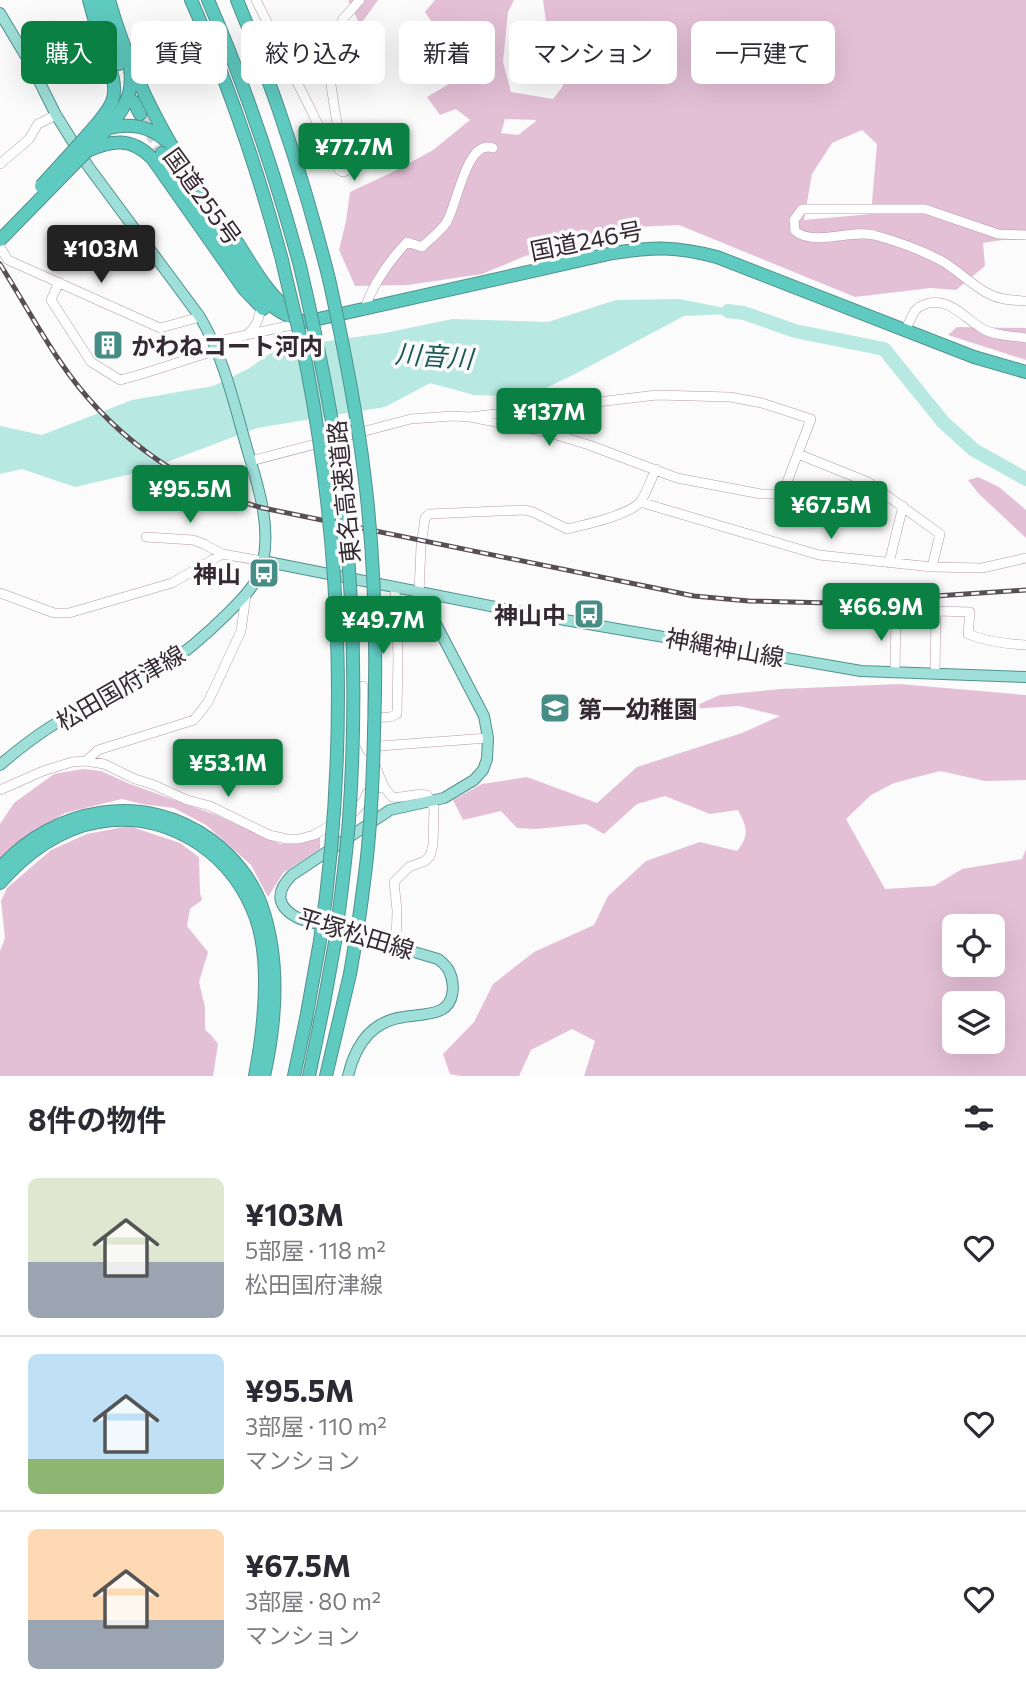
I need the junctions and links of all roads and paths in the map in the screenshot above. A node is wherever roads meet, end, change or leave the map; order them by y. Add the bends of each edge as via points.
1 (89, 0) edge
2 (99, 0) edge
3 (109, 0) edge
4 (191, 0) edge
5 (208, 0) edge
6 (237, 0) edge
7 (256, 0) edge
8 (360, 0) edge
9 (0, 13) edge
10 (124, 59) junction
11 (56, 115) junction
12 (108, 128) junction
13 (84, 146) junction
14 (493, 148) dead end
15 (169, 153) junction
16 (0, 164) edge
17 (0, 230) edge
18 (1026, 235) edge
19 (0, 240) edge
20 (0, 247) edge
21 (59, 282) junction
22 (261, 301) junction
23 (1026, 301) edge
24 (364, 310) junction
25 (200, 317) junction
26 (305, 322) junction
27 (905, 331) junction
28 (247, 335) junction
29 (1026, 338) edge
30 (217, 350) junction
31 (1026, 372) edge
32 (470, 417) junction
33 (798, 454) junction
34 (250, 458) junction
35 (656, 469) junction
36 (640, 502) junction
37 (903, 506) junction
38 (146, 537) dead end
39 (222, 554) junction
40 (1026, 558) edge
41 (263, 561) junction
42 (889, 562) junction
43 (932, 567) junction
44 (395, 588) junction
45 (0, 593) edge
46 (423, 594) junction
47 (246, 595) junction
48 (936, 611) junction
49 (897, 615) junction
50 (838, 618) dead end
51 (1026, 645) edge
52 (895, 671) junction
53 (935, 673) junction
54 (1026, 677) edge
55 (363, 686) dead end
56 (363, 718) junction
57 (488, 738) junction
58 (366, 747) junction
59 (86, 761) junction
60 (0, 765) edge
61 (384, 787) junction
62 (0, 790) edge
63 (430, 802) junction
64 (0, 869) edge
65 (0, 883) edge
66 (396, 946) junction
67 (313, 984) junction
68 (342, 1011) junction
69 (350, 1075) edge
70 (255, 1076) edge
71 (264, 1076) edge
72 (287, 1076) edge
73 (294, 1076) edge
74 (309, 1076) edge
75 (326, 1076) edge
76 (333, 1076) edge

1 - 13 highway via 112,72 114,96
2 - 10 highway
3 - 10 highway
4 - 67 highway, bridge via 247,143 282,260 316,424 330,540 337,697 328,877
5 - 74 highway, bridge via 252,109 300,266 324,374 348,551 353,736 350,799 335,942
6 - 68 highway, 東名高速道路, bridge via 264,66 313,218 354,402 364,472 375,626 371,818
7 - 8 street via 343,172 346,167 328,49 343,19
9 - 11 main road, 松田国府津線
10 - 12 highway via 132,77 130,95
10 - 15 highway
11 - 16 street via 38,124 29,139
11 - 25 main road, 松田国府津線 via 94,175
12 - 13 highway
12 - 15 highway, 国道255号 via 131,125 154,131 164,139
13 - 17 highway, bridge
13 - 19 highway, bridge
13 - 22 highway, 国道255号 via 117,142 144,150 244,289
14 - 24 street via 483,147 474,154 446,224 422,247 407,242 399,250 371,290
15 - 22 highway via 183,188
15 - 26 highway via 261,279
18 - 23 street via 998,234 925,209 803,209 794,220 795,231 802,236 871,234 922,251 989,294
20 - 21 street via 8,260
21 - 25 street via 160,328
21 - 30 street via 51,300 91,362 120,380
22 - 26 highway
22 - 28 street via 258,321
24 - 26 highway, 国道246号
24 - 27 highway, 国道246号 via 613,253 671,247 717,257
25 - 30 main road, 松田国府津線
26 - 28 street
27 - 29 street via 915,312 937,303 954,308 984,330
27 - 31 highway, 国道246号
28 - 30 street
30 - 34 main road, 松田国府津線
32 - 33 street via 657,395 730,397 811,419
32 - 34 street via 411,419
32 - 35 street via 589,444
33 - 35 street via 783,489 776,494 677,478
33 - 37 street via 868,482
34 - 41 main road, 松田国府津線 via 263,508
35 - 36 street
36 - 42 street via 819,555
36 - 46 street via 629,510 567,530 524,510 429,514 421,546
37 - 42 street
37 - 43 street via 940,534
38 - 39 street via 193,540
39 - 41 street
39 - 45 street via 172,583 69,613
40 - 43 street via 982,568
41 - 44 main road
41 - 47 main road, 松田国府津線
42 - 43 street
44 - 46 main road
44 - 56 street via 397,714
46 - 52 main road, 神縄神山線 via 861,671
46 - 57 main road, 平塚松田線 via 479,704
47 - 59 street via 241,631 208,702 194,720 98,750
47 - 60 main road, 松田国府津線 via 208,633 159,670 69,716
48 - 49 street
48 - 51 street via 970,612 968,634
48 - 53 street
49 - 50 street
49 - 52 street
52 - 53 main road, 神縄神山線
53 - 54 main road, 神縄神山線
55 - 56 street
56 - 58 street
57 - 58 street
57 - 63 main road, 平塚松田線 via 487,759 474,780
58 - 61 street
59 - 61 street via 104,764 210,806 268,835 287,839 314,835 355,811 368,793
59 - 62 street via 43,771
61 - 63 street via 393,797 420,793
63 - 66 street via 434,808 430,856 394,882
63 - 66 main road, 平塚松田線 via 390,810 292,874 280,895 288,914
64 - 71 highway via 54,828 116,811 171,819 219,846 245,874 262,905 271,939 274,1000
65 - 70 highway via 40,847 96,822 158,824 212,853 237,879 253,909 261,941 265,1000
66 - 69 main road, 平塚松田線 via 438,959 452,976 452,996 441,1010 381,1024 359,1046
67 - 72 highway
67 - 73 highway
68 - 75 highway, 東名高速道路
68 - 76 highway

